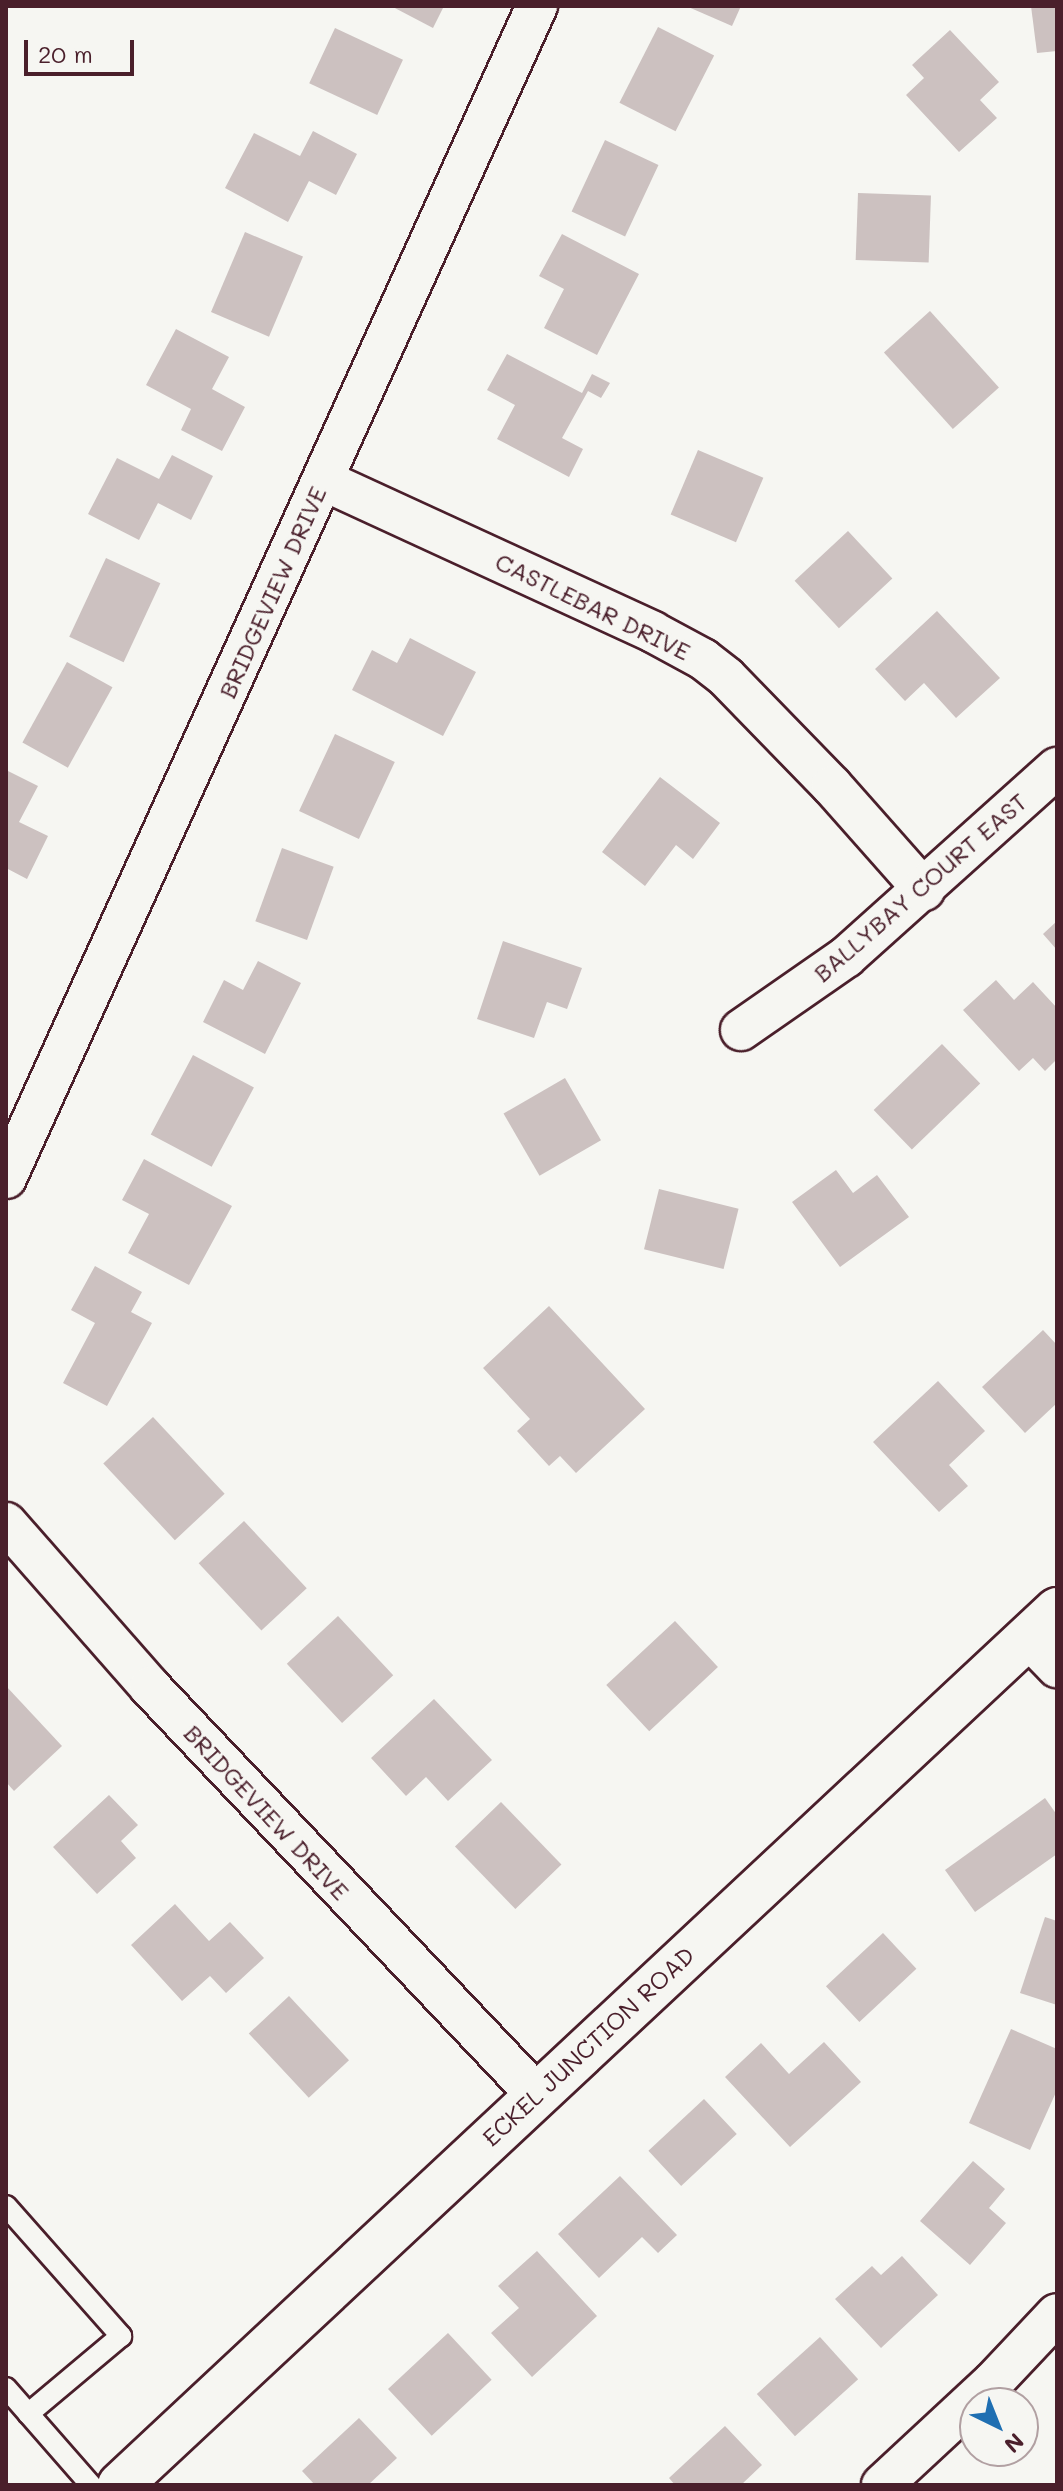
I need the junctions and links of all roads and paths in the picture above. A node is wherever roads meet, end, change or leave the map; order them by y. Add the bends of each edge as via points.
1 (537, 6) edge
2 (323, 480) junction
3 (1057, 768) edge
4 (924, 890) junction
5 (741, 1030) dead end
6 (6, 1178) edge
7 (6, 1523) edge
8 (1047, 1638) edge
9 (536, 2094) junction
10 (6, 2206) edge
11 (1057, 2314) edge
12 (6, 2388) edge
13 (28, 2414) junction
14 (91, 2485) edge
15 (120, 2485) edge
16 (882, 2485) edge

1 - 2 street, BRIDGEVIEW DRIVE
2 - 4 street, CASTLEBAR DRIVE via 703,659 832,786
2 - 6 street, BRIDGEVIEW DRIVE
3 - 4 street, BALLYBAY COURT EAST
4 - 5 street, BALLYBAY COURT EAST via 846,957
7 - 9 street, BRIDGEVIEW DRIVE via 150,1687
8 - 9 street, ECKEL JUNCTION ROAD
9 - 15 street, ECKEL JUNCTION ROAD
10 - 13 lane via 121,2336
11 - 16 street
12 - 13 lane
13 - 14 lane

